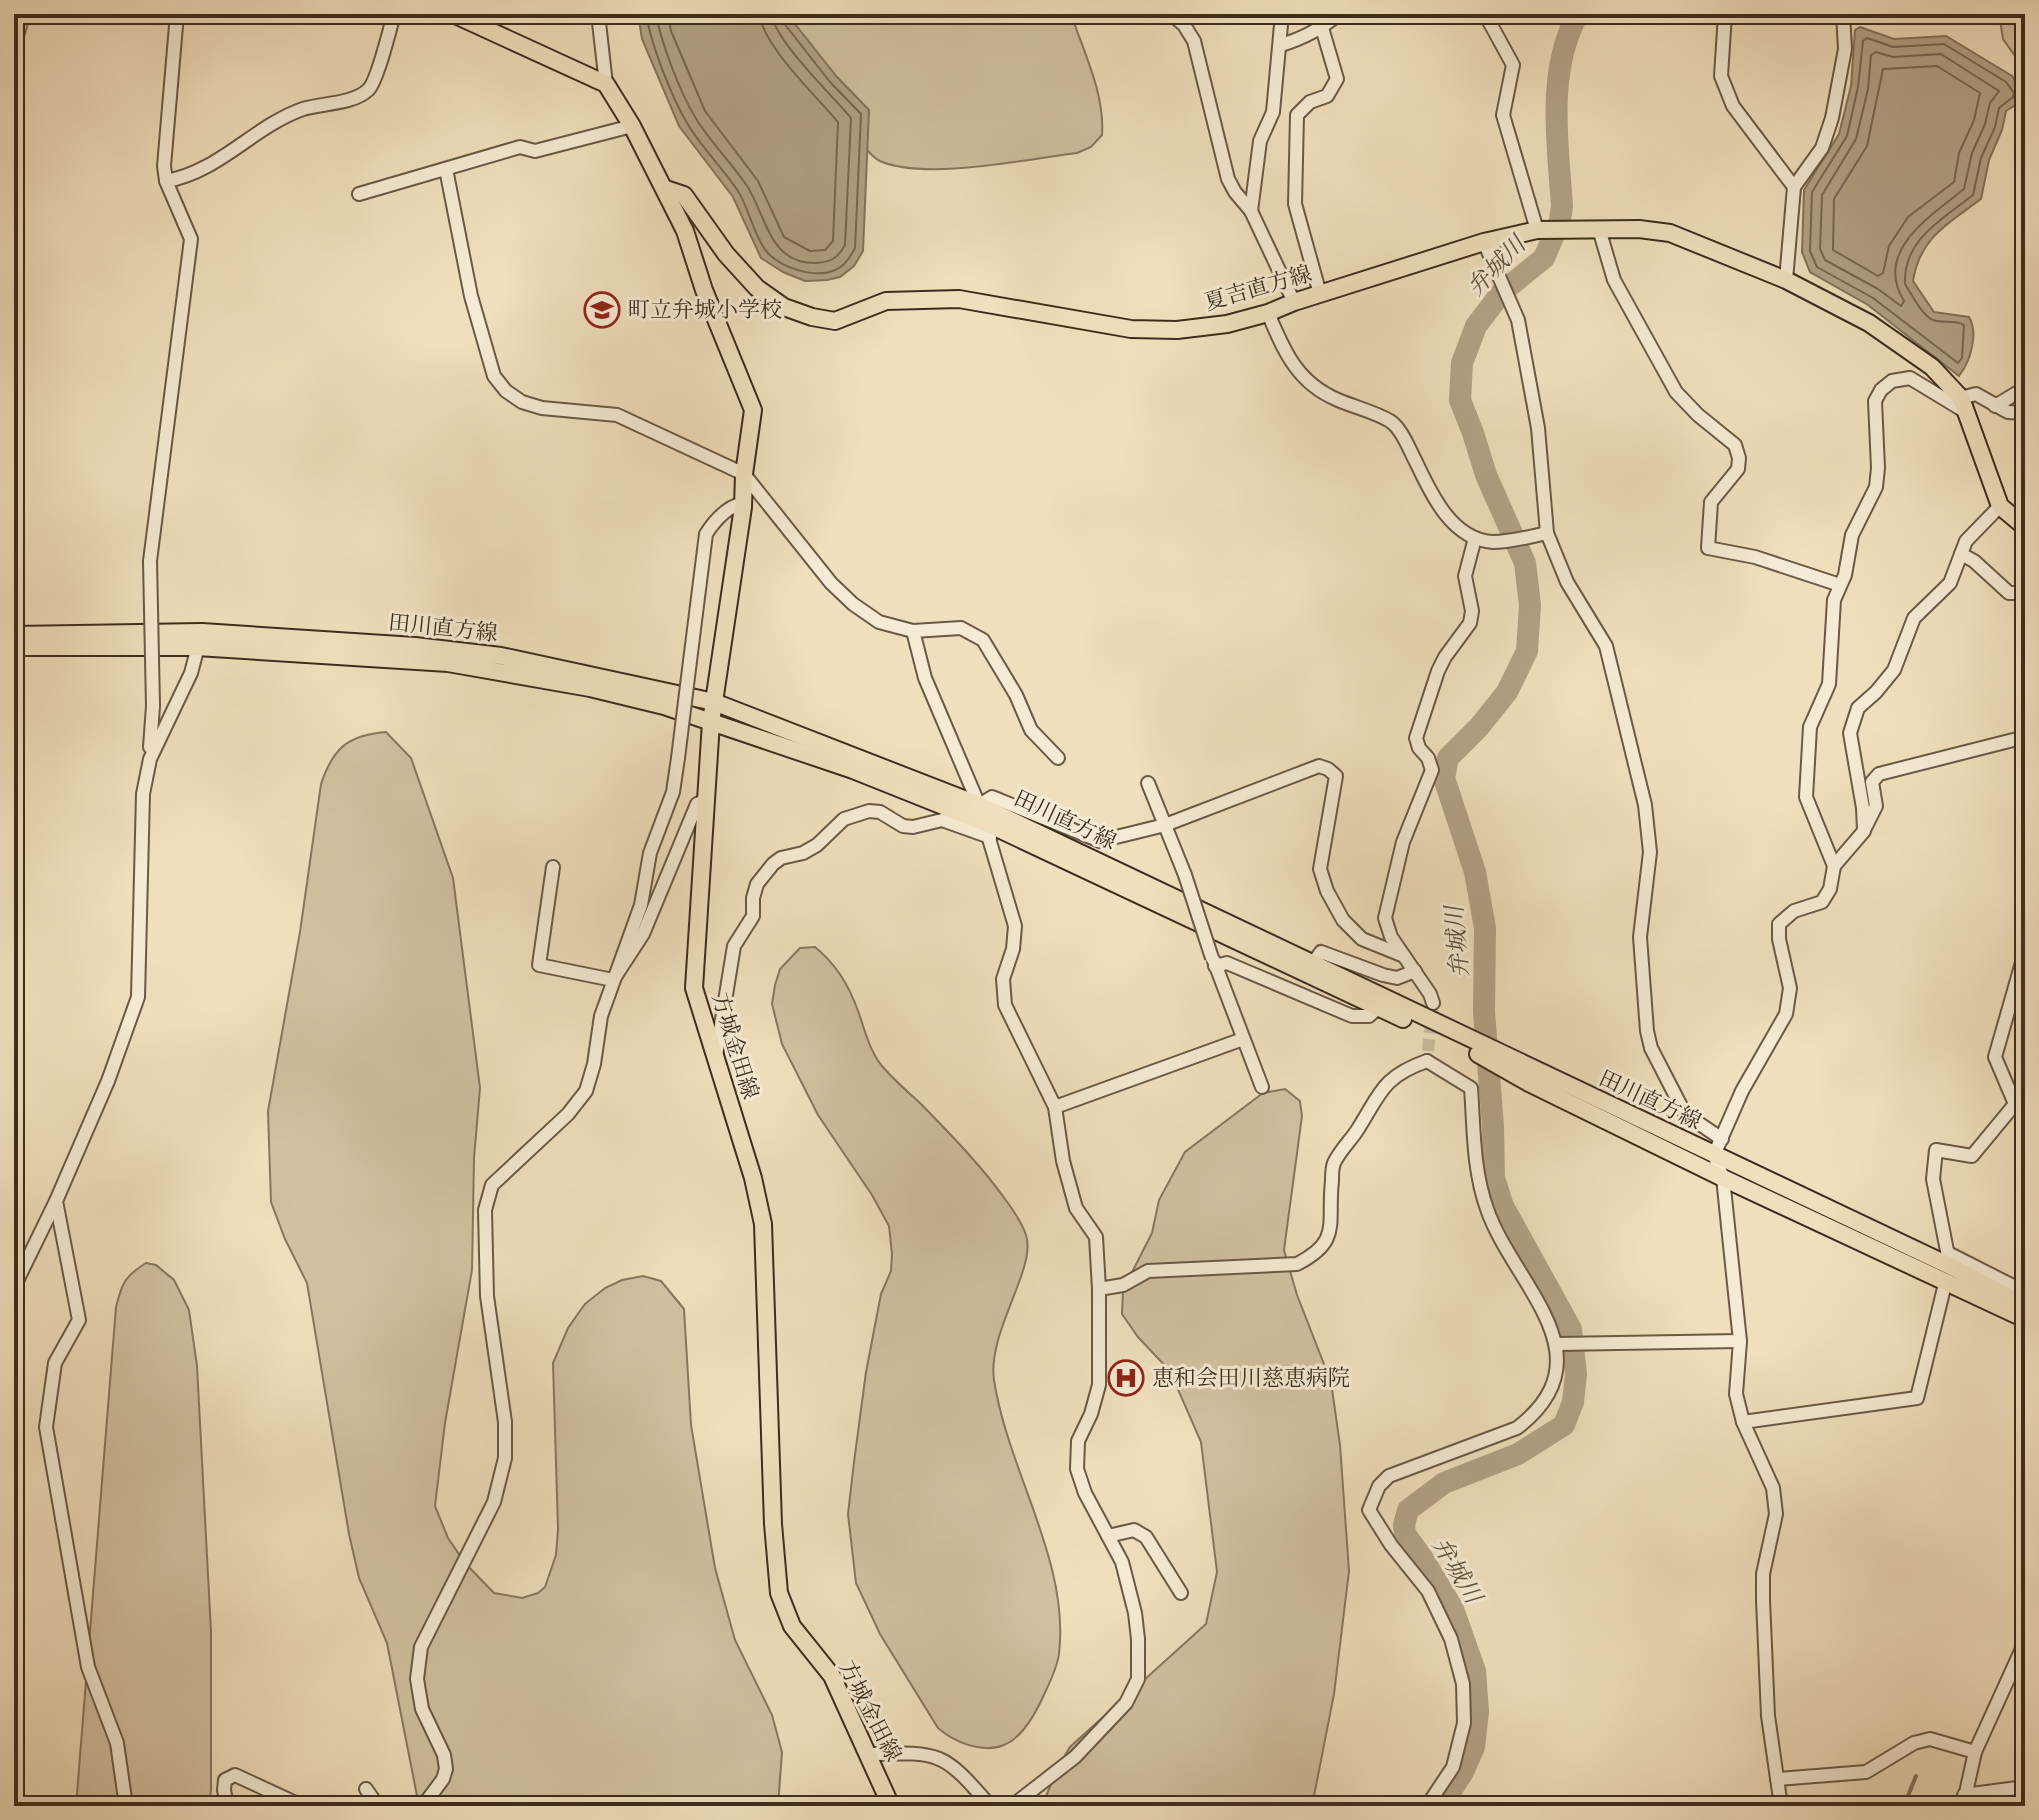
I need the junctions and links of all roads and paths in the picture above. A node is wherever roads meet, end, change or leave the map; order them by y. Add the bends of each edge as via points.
1 (177, 14) edge
2 (394, 14) edge
3 (453, 14) edge
4 (598, 14) edge
5 (607, 14) edge
6 (1171, 14) edge
7 (1282, 14) edge
8 (1339, 14) edge
9 (1485, 14) edge
10 (1725, 14) edge
11 (1843, 14) edge
12 (1322, 28) junction
13 (601, 41) junction
14 (1281, 45) junction
15 (606, 84) junction
16 (632, 126) junction
17 (446, 169) junction
18 (166, 181) junction
19 (1794, 187) junction
20 (666, 189) junction
21 (359, 194) dead end
22 (1251, 211) junction
23 (1599, 229) junction
24 (1537, 230) junction
25 (1484, 242) junction
26 (1786, 280) junction
27 (1320, 294) junction
28 (1294, 302) junction
29 (1268, 313) junction
30 (2025, 388) edge
31 (1964, 405) junction
32 (1995, 406) junction
33 (2025, 413) edge
34 (744, 474) junction
35 (743, 503) junction
36 (2000, 506) junction
37 (2025, 527) edge
38 (1547, 533) junction
39 (1475, 538) junction
40 (1961, 554) junction
41 (1840, 585) junction
42 (2025, 593) edge
43 (913, 631) junction
44 (14, 635) edge
45 (199, 640) junction
46 (14, 647) edge
47 (714, 702) junction
48 (711, 722) junction
49 (2025, 737) edge
50 (1058, 758) dead end
51 (150, 759) junction
52 (1148, 783) dead end
53 (706, 800) junction
54 (979, 805) junction
55 (1165, 825) junction
56 (988, 830) junction
57 (1864, 831) junction
58 (1834, 866) junction
59 (553, 867) dead end
60 (2025, 952) edge
61 (1404, 956) junction
62 (1214, 962) junction
63 (1313, 963) junction
64 (1415, 971) junction
65 (613, 980) junction
66 (1433, 1003) tunnel mouth
67 (1378, 1008) junction
68 (1243, 1039) junction
69 (1459, 1039) junction
70 (716, 1059) junction
71 (1534, 1078) junction
72 (1262, 1087) dead end
73 (1055, 1107) junction
74 (1722, 1139) junction
75 (1714, 1155) junction
76 (1723, 1178) junction
77 (56, 1201) junction
78 (1948, 1266) junction
79 (14, 1287) edge
80 (1099, 1289) junction
81 (2025, 1292) edge
82 (2025, 1306) edge
83 (2025, 1319) edge
84 (1740, 1341) junction
85 (1560, 1344) junction
86 (1743, 1422) junction
87 (1108, 1536) junction
88 (1181, 1593) dead end
89 (2025, 1642) edge
90 (1975, 1752) junction
91 (869, 1754) junction
92 (1777, 1779) junction
93 (2025, 1787) edge
94 (366, 1789) dead end
95 (1964, 1800) edge
96 (126, 1806) edge
97 (227, 1806) edge
98 (302, 1806) edge
99 (378, 1806) edge
100 (423, 1806) edge
101 (891, 1806) edge
102 (990, 1806) edge
103 (1012, 1806) edge
104 (1427, 1806) edge
105 (1781, 1806) edge

1 - 18 street
2 - 18 street via 372,88 361,96 279,119 185,178
3 - 15 main road
4 - 13 street
5 - 13 street
6 - 22 street via 1194,41 1228,179
7 - 14 street
8 - 12 street
9 - 24 street via 1513,65 1503,115
10 - 19 street via 1721,76 1733,106
11 - 19 street via 1845,49 1832,118 1822,148
12 - 14 street
12 - 27 street via 1337,79 1327,96 1310,102 1297,115 1295,204
13 - 15 street
14 - 22 street via 1273,112 1260,141
15 - 16 main road, 夏吉直方線
16 - 17 street via 535,151 520,147
16 - 20 main road, 夏吉直方線
17 - 21 street
17 - 34 street via 471,296 494,376 506,391 542,408 617,415
18 - 51 street, bridge via 191,239 150,561
19 - 26 street
20 - 29 main road, 夏吉直方線 via 684,195 757,288 784,307 812,317 835,321 886,301 959,299 1131,329 1177,330
20 - 34 main road, 方城金田線 via 753,410
22 - 28 street
23 - 24 main road, 夏吉直方線
23 - 26 main road, 夏吉直方線 via 1670,233
23 - 41 street via 1614,280 1676,392 1735,445 1738,469 1711,502 1708,548 1755,557
24 - 25 main road, 夏吉直方線
25 - 27 main road, 夏吉直方線
25 - 38 street via 1518,320 1538,428
26 - 31 main road, 夏吉直方線 via 1869,323 1932,367
27 - 28 main road, 夏吉直方線
28 - 29 main road, 夏吉直方線
29 - 39 street via 1288,359 1310,384 1391,422 1449,520
30 - 32 street
31 - 32 street via 1976,394
31 - 36 main road, 夏吉直方線
31 - 41 street via 1910,378 1892,381 1881,390 1875,401 1876,487 1852,535
32 - 33 street
34 - 35 main road, 方城金田線
34 - 43 street via 853,604 879,622
35 - 47 main road, 方城金田線
35 - 65 street, bridge via 732,506 706,534 673,792
36 - 37 main road
36 - 40 street via 1966,541
38 - 39 street via 1493,542
38 - 74 street via 1567,582 1606,646 1645,805 1650,852 1640,937 1651,1048 1685,1114
39 - 61 street via 1465,576 1470,623 1445,657 1416,738 1432,770 1403,842 1385,918
40 - 42 street via 2009,593
40 - 57 street via 1950,583 1914,618 1894,670 1858,708 1850,733
41 - 58 street via 1834,600 1829,684 1810,727 1806,797
43 - 50 street via 961,628 983,640 1031,730
43 - 54 street via 925,678
44 - 45 main road, 田川直方線
45 - 46 main road, 田川直方線
45 - 47 main road, 田川直方線 via 384,643 501,656
45 - 48 main road, 田川直方線 via 448,663 590,688
45 - 51 street via 191,673
47 - 48 main road, 方城金田線
47 - 54 main road, 田川直方線
48 - 53 main road, 方城金田線
48 - 56 main road, 田川直方線 via 853,770
49 - 57 street via 1879,774 1872,782 1876,806
51 - 77 street via 143,794 138,997
52 - 55 street
53 - 65 street via 697,804 643,934
53 - 70 main road, 方城金田線 via 694,988
54 - 55 street via 992,797 1100,841
54 - 56 street
54 - 63 main road, 田川直方線
55 - 61 street via 1319,766 1328,769 1336,776 1320,869 1327,891 1343,920 1362,939
55 - 62 street, bridge
56 - 67 main road, 田川直方線
56 - 70 street via 942,820 903,826 869,811 844,819 817,845 773,864 757,884 753,916 734,946
56 - 73 street via 1015,926 1003,979 1005,1005
57 - 58 street
58 - 74 street via 1822,902 1794,911 1779,924 1790,988 1786,1014 1742,1091
59 - 65 street via 539,965
60 - 78 street via 1995,1057 2015,1104 1972,1156 1936,1150 1933,1179
61 - 64 street
62 - 67 street via 1352,1016 1369,1016
62 - 68 street
63 - 64 street via 1321,952 1397,978
63 - 69 main road, 田川直方線
64 - 66 street
65 - 100 street via 586,1091 492,1185 485,1210 487,1296 505,1458 494,1502 421,1647 417,1679 422,1709 446,1769
67 - 69 main road, 田川直方線
68 - 72 street
68 - 73 street
69 - 71 main road, 田川直方線
70 - 91 main road, 方城金田線 via 763,1224 779,1593 792,1626 832,1676
71 - 75 main road, 田川直方線
71 - 76 main road, 田川直方線
73 - 80 street via 1076,1208 1096,1237
74 - 75 street
75 - 76 street
75 - 78 main road, 田川直方線
76 - 78 main road, 田川直方線
76 - 84 street
77 - 79 street
77 - 96 street via 79,1320 55,1363 46,1427 88,1667 117,1743
78 - 81 street
78 - 82 main road, 田川直方線
78 - 83 main road, 田川直方線
78 - 86 street via 1917,1398
80 - 85 street via 1123,1285 1148,1271 1297,1264 1314,1255 1325,1245 1331,1222 1333,1164 1382,1087 1428,1056 1471,1088 1477,1177 1488,1212
80 - 87 street via 1099,1385 1078,1441 1077,1469
84 - 85 street
84 - 86 street via 1736,1394
85 - 104 street via 1547,1400 1531,1417 1517,1428 1389,1476 1369,1510 1428,1591 1451,1639 1463,1684 1464,1723 1453,1767
86 - 92 street via 1773,1488 1776,1514 1763,1587 1768,1716
87 - 88 street via 1134,1530 1146,1537
87 - 103 street via 1122,1562 1135,1613 1138,1679 1126,1703 1075,1757
89 - 90 street
90 - 92 street via 1930,1739 1866,1772
90 - 95 street
91 - 101 main road, 方城金田線
91 - 102 street via 920,1752 943,1758
92 - 105 street
93 - 95 street
94 - 99 street
97 - 98 street via 225,1780 235,1775

